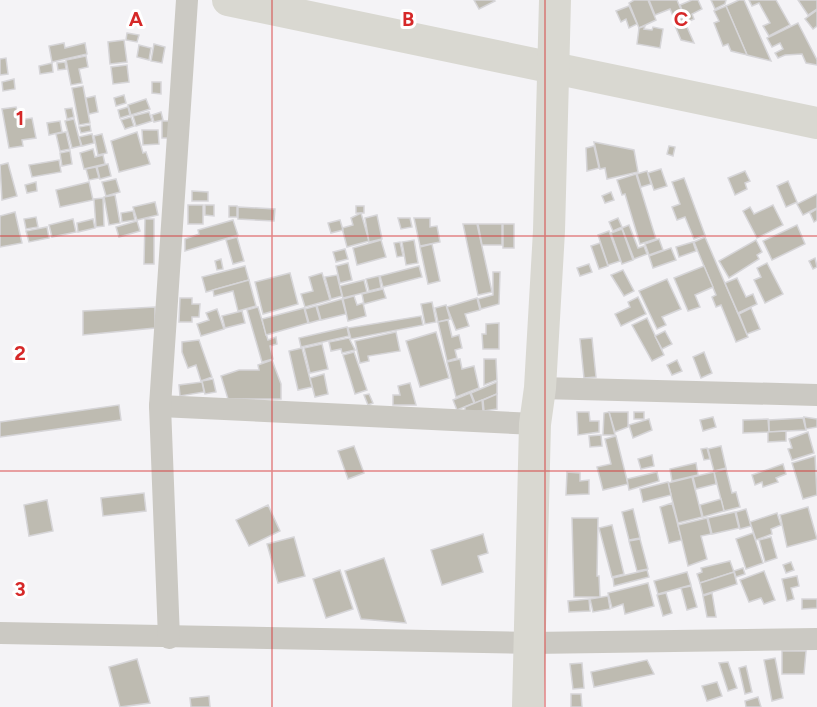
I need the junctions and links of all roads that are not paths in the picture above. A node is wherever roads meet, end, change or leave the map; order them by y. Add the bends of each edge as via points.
1 (187, 0) edge
2 (228, 0) edge
3 (555, 0) edge
4 (553, 69) junction
5 (817, 123) edge
6 (540, 388) junction
7 (817, 395) edge
8 (160, 406) junction
9 (535, 424) junction
10 (0, 633) edge
11 (169, 638) junction
12 (817, 639) edge
13 (531, 643) junction
14 (528, 707) edge

1 - 8 street
2 - 4 street
3 - 4 street
4 - 5 street
4 - 6 street
6 - 7 street
6 - 9 street
8 - 9 street
8 - 11 street
9 - 13 street
10 - 11 street
11 - 13 street
12 - 13 street
13 - 14 street

